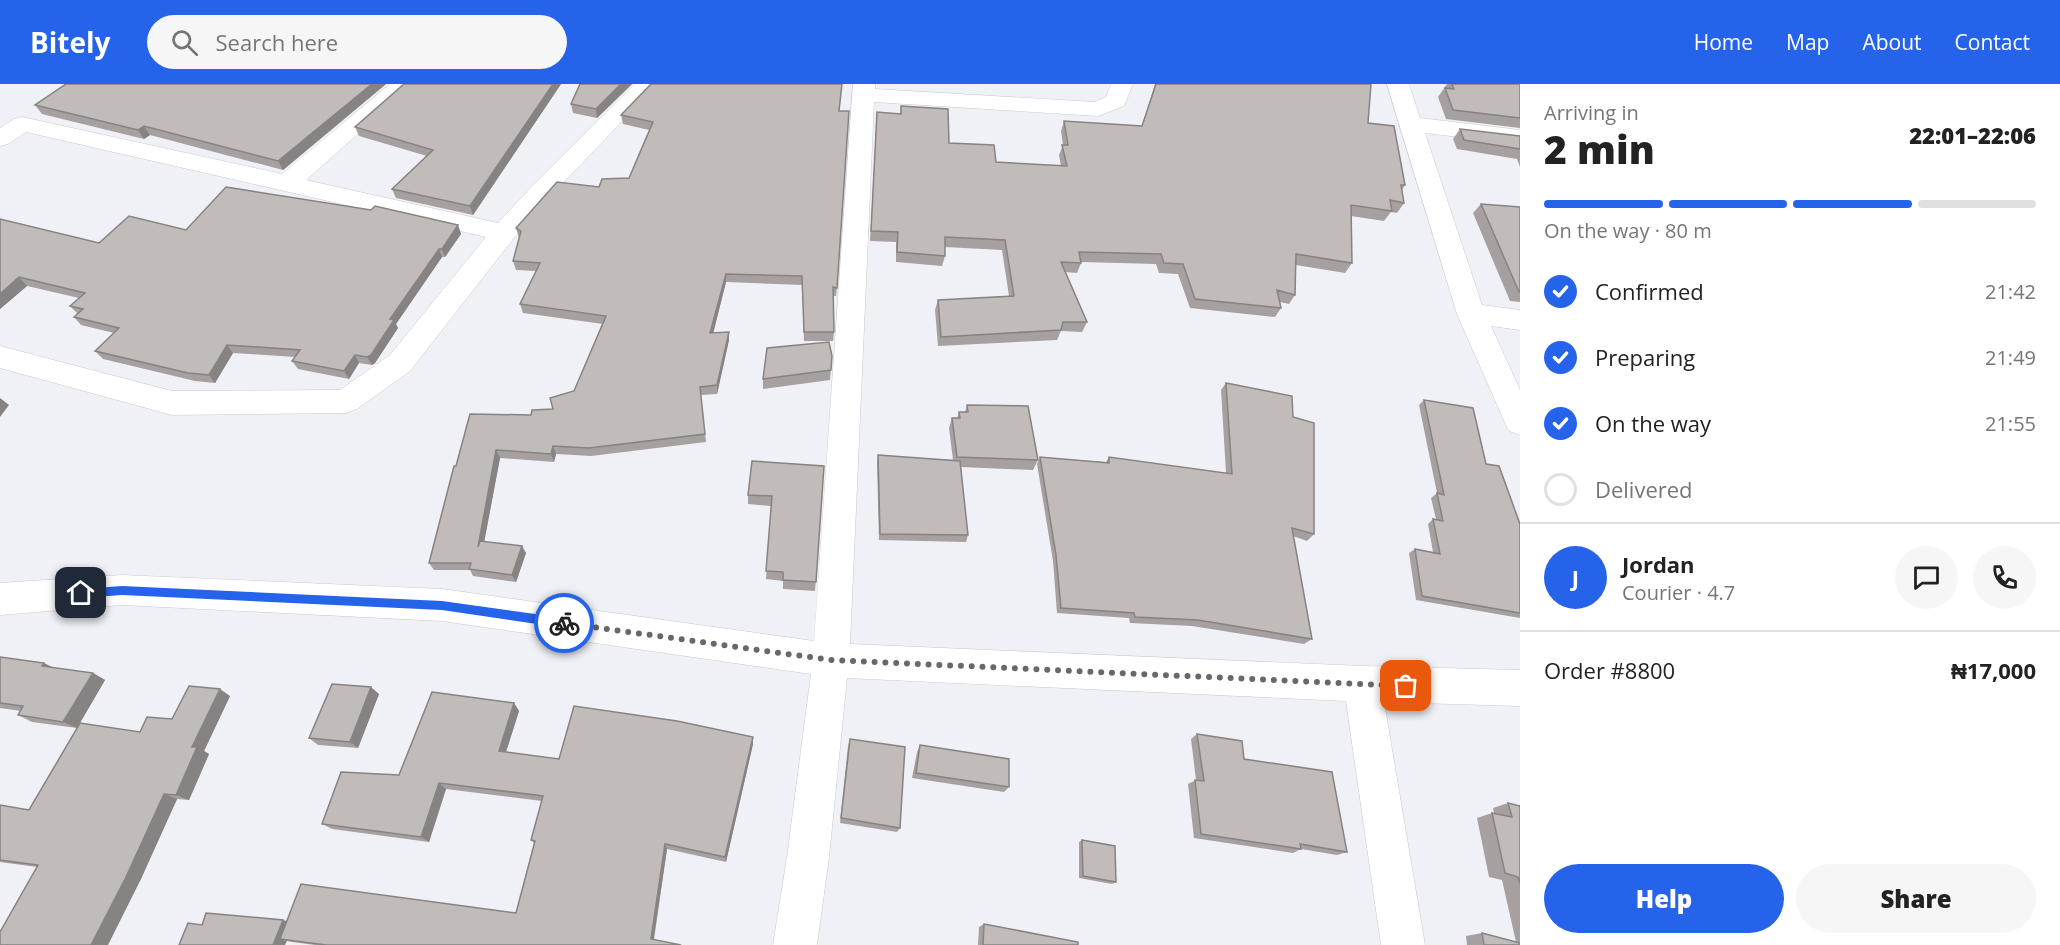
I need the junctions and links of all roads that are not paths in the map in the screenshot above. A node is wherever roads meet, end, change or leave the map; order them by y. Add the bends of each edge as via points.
1 (403, 84) edge
2 (647, 84) edge
3 (1122, 84) edge
4 (1398, 84) edge
5 (863, 90) edge
6 (1411, 124) junction
7 (1520, 137) edge
8 (0, 139) edge
9 (287, 183) junction
10 (504, 233) junction
11 (1471, 314) junction
12 (1520, 320) edge
13 (0, 357) edge
14 (1520, 423) edge
15 (0, 599) edge
16 (831, 660) junction
17 (1362, 684) junction
18 (1520, 688) edge
19 (795, 945) edge
20 (1403, 945) edge

1 - 9 street
2 - 10 street
3 - 5 street via 1116,100 1098,109
4 - 6 street
5 - 16 street
6 - 7 street
6 - 11 street
8 - 9 street via 22,124
9 - 10 street
10 - 13 street via 400,363 346,401 172,403
11 - 12 street
11 - 14 street
15 - 16 street via 122,590 442,606
16 - 17 street
16 - 19 street
17 - 18 street
17 - 20 street

